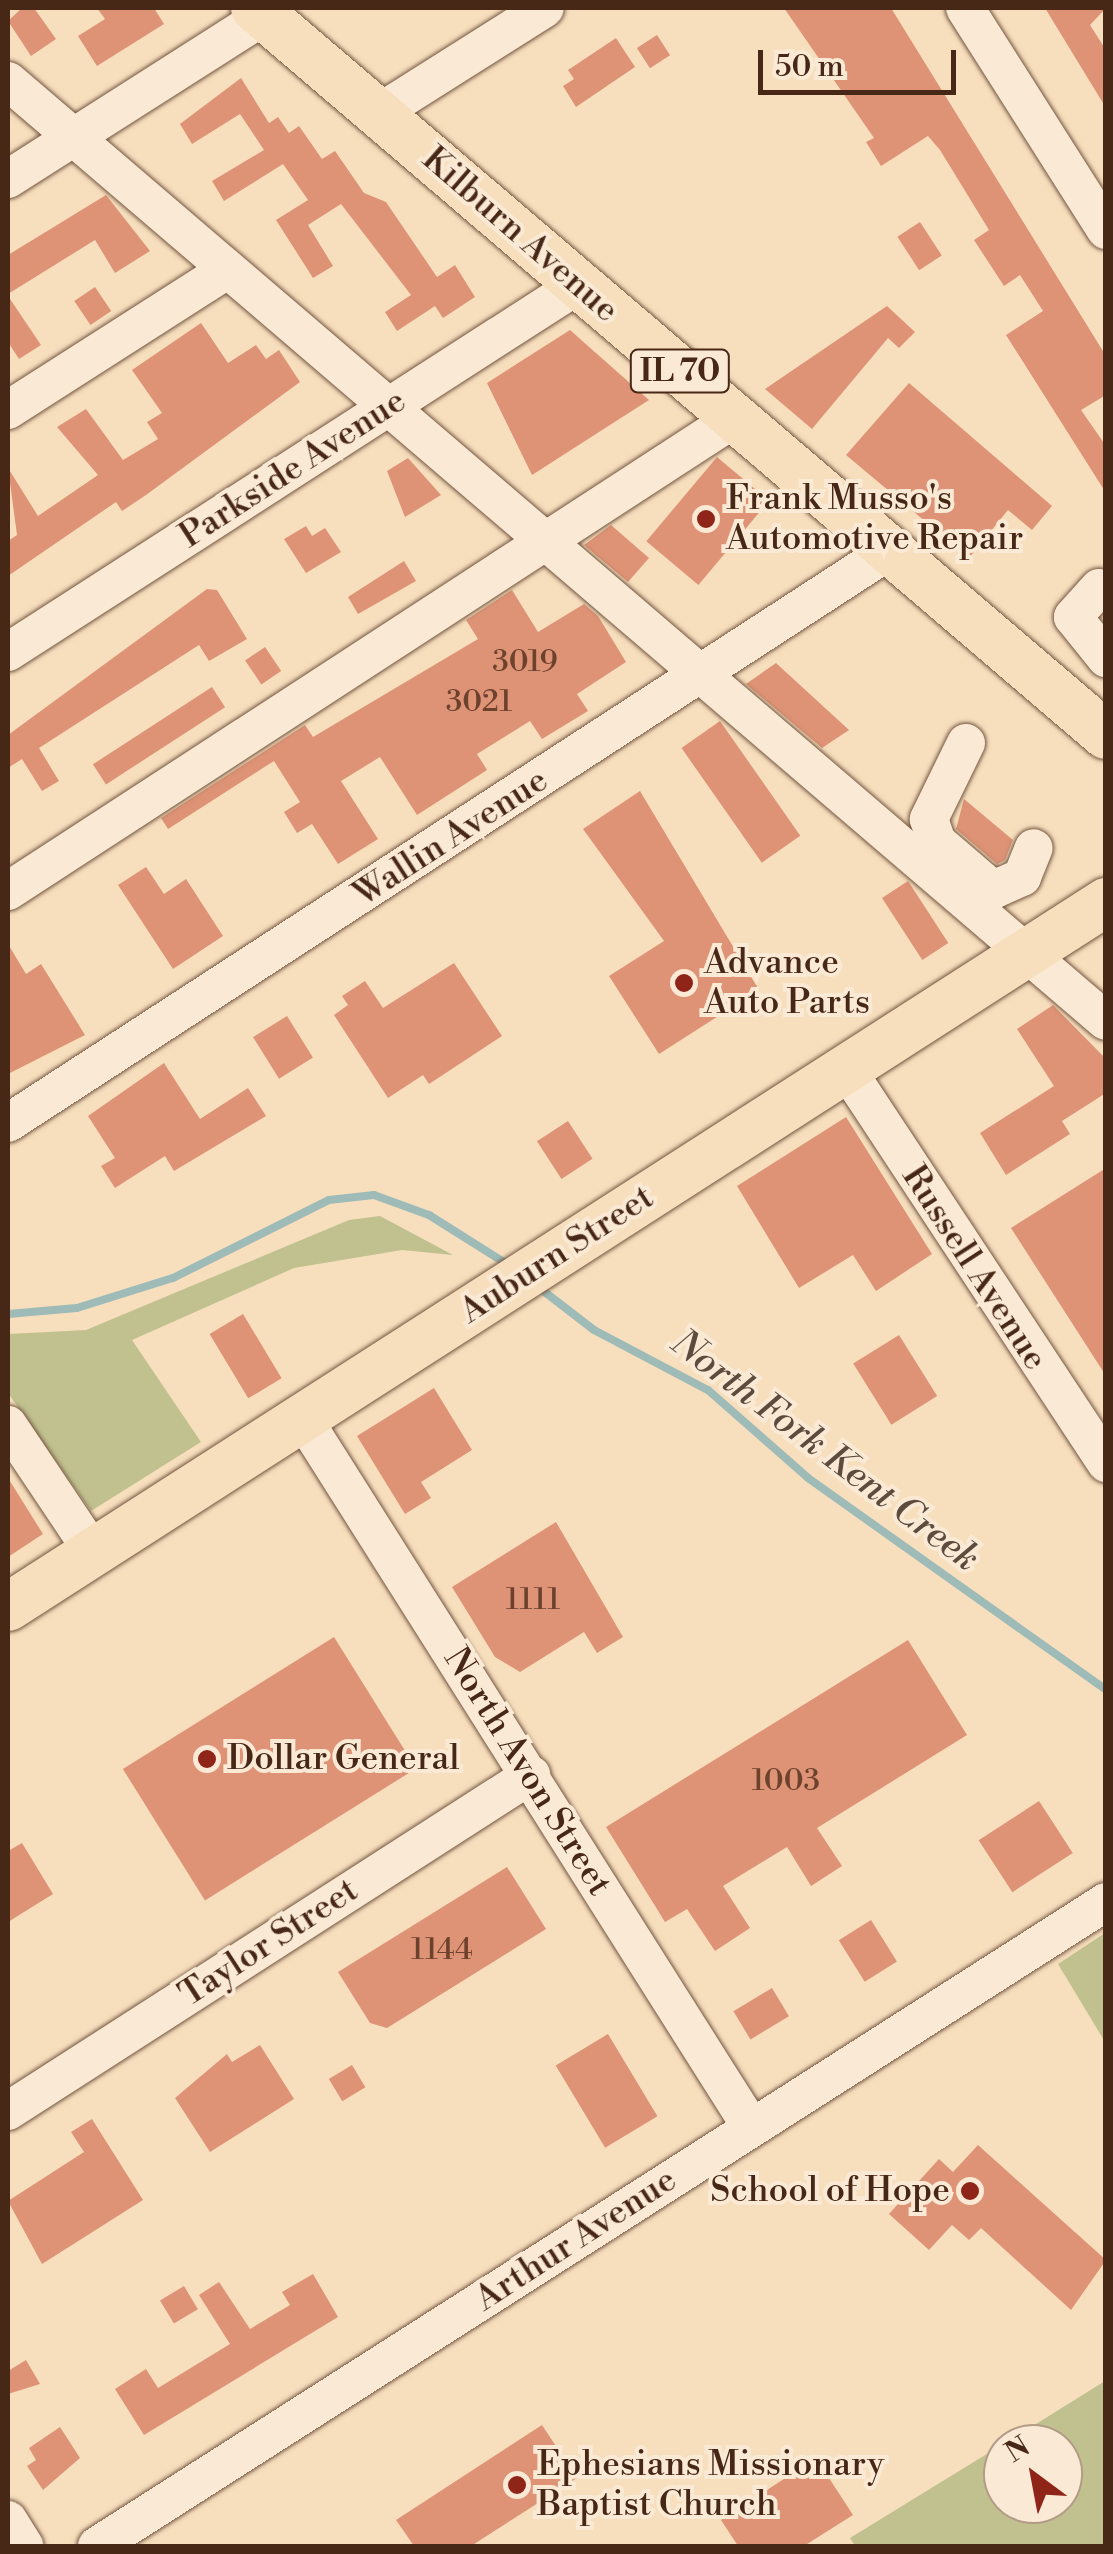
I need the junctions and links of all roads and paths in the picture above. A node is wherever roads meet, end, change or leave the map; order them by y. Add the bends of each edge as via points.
1 (546, 8) edge
2 (965, 8) edge
3 (260, 12) edge
4 (8, 80) edge
5 (379, 113) junction
6 (73, 137) junction
7 (8, 179) edge
8 (1106, 230) edge
9 (228, 270) junction
10 (578, 285) junction
11 (390, 408) junction
12 (8, 410) edge
13 (735, 418) junction
14 (546, 542) junction
15 (892, 549) junction
16 (1099, 588) dead end
17 (8, 652) edge
18 (1106, 658) edge
19 (702, 676) junction
20 (1106, 735) edge
21 (966, 743) dead end
22 (1034, 848) dead end
23 (8, 891) edge
24 (1106, 902) edge
25 (1026, 954) junction
26 (1106, 1021) edge
27 (848, 1070) junction
28 (8, 1123) edge
29 (302, 1418) junction
30 (1091, 1418) edge
31 (8, 1424) edge
32 (1106, 1464) edge
33 (92, 1552) junction
34 (8, 1607) edge
35 (531, 1775) junction
36 (1106, 1902) edge
37 (8, 2110) edge
38 (751, 2127) junction
39 (8, 2520) edge
40 (109, 2544) edge
41 (24, 2546) edge

1 - 5 street
2 - 8 street
3 - 5 main road, Kilburn Avenue / IL 70
3 - 6 street
4 - 6 street
5 - 10 main road, Kilburn Avenue / IL 70
6 - 7 street
6 - 9 street
9 - 11 street
9 - 12 street
10 - 11 street, Parkside Avenue
10 - 13 main road, Kilburn Avenue / IL 70
11 - 14 street
11 - 17 street, Parkside Avenue
13 - 14 street
13 - 15 main road, Kilburn Avenue / IL 70
14 - 19 street
14 - 23 street
15 - 19 street, Wallin Avenue
15 - 20 main road, Kilburn Avenue / IL 70
16 - 18 street via 1073,617
19 - 25 street
19 - 28 street, Wallin Avenue
21 - 22 street via 930,819 937,842 993,890 1022,876
24 - 25 main road, Auburn Street
25 - 26 street
25 - 27 main road, Auburn Street
27 - 29 main road, Auburn Street
27 - 30 street, Russell Avenue
29 - 33 main road, Auburn Street
29 - 35 street, North Avon Street
30 - 32 street, Russell Avenue
31 - 33 street
33 - 34 main road, Auburn Street
35 - 37 street, Taylor Street
35 - 38 street, North Avon Street
36 - 38 street, Arthur Avenue
38 - 40 street, Arthur Avenue
39 - 41 street

